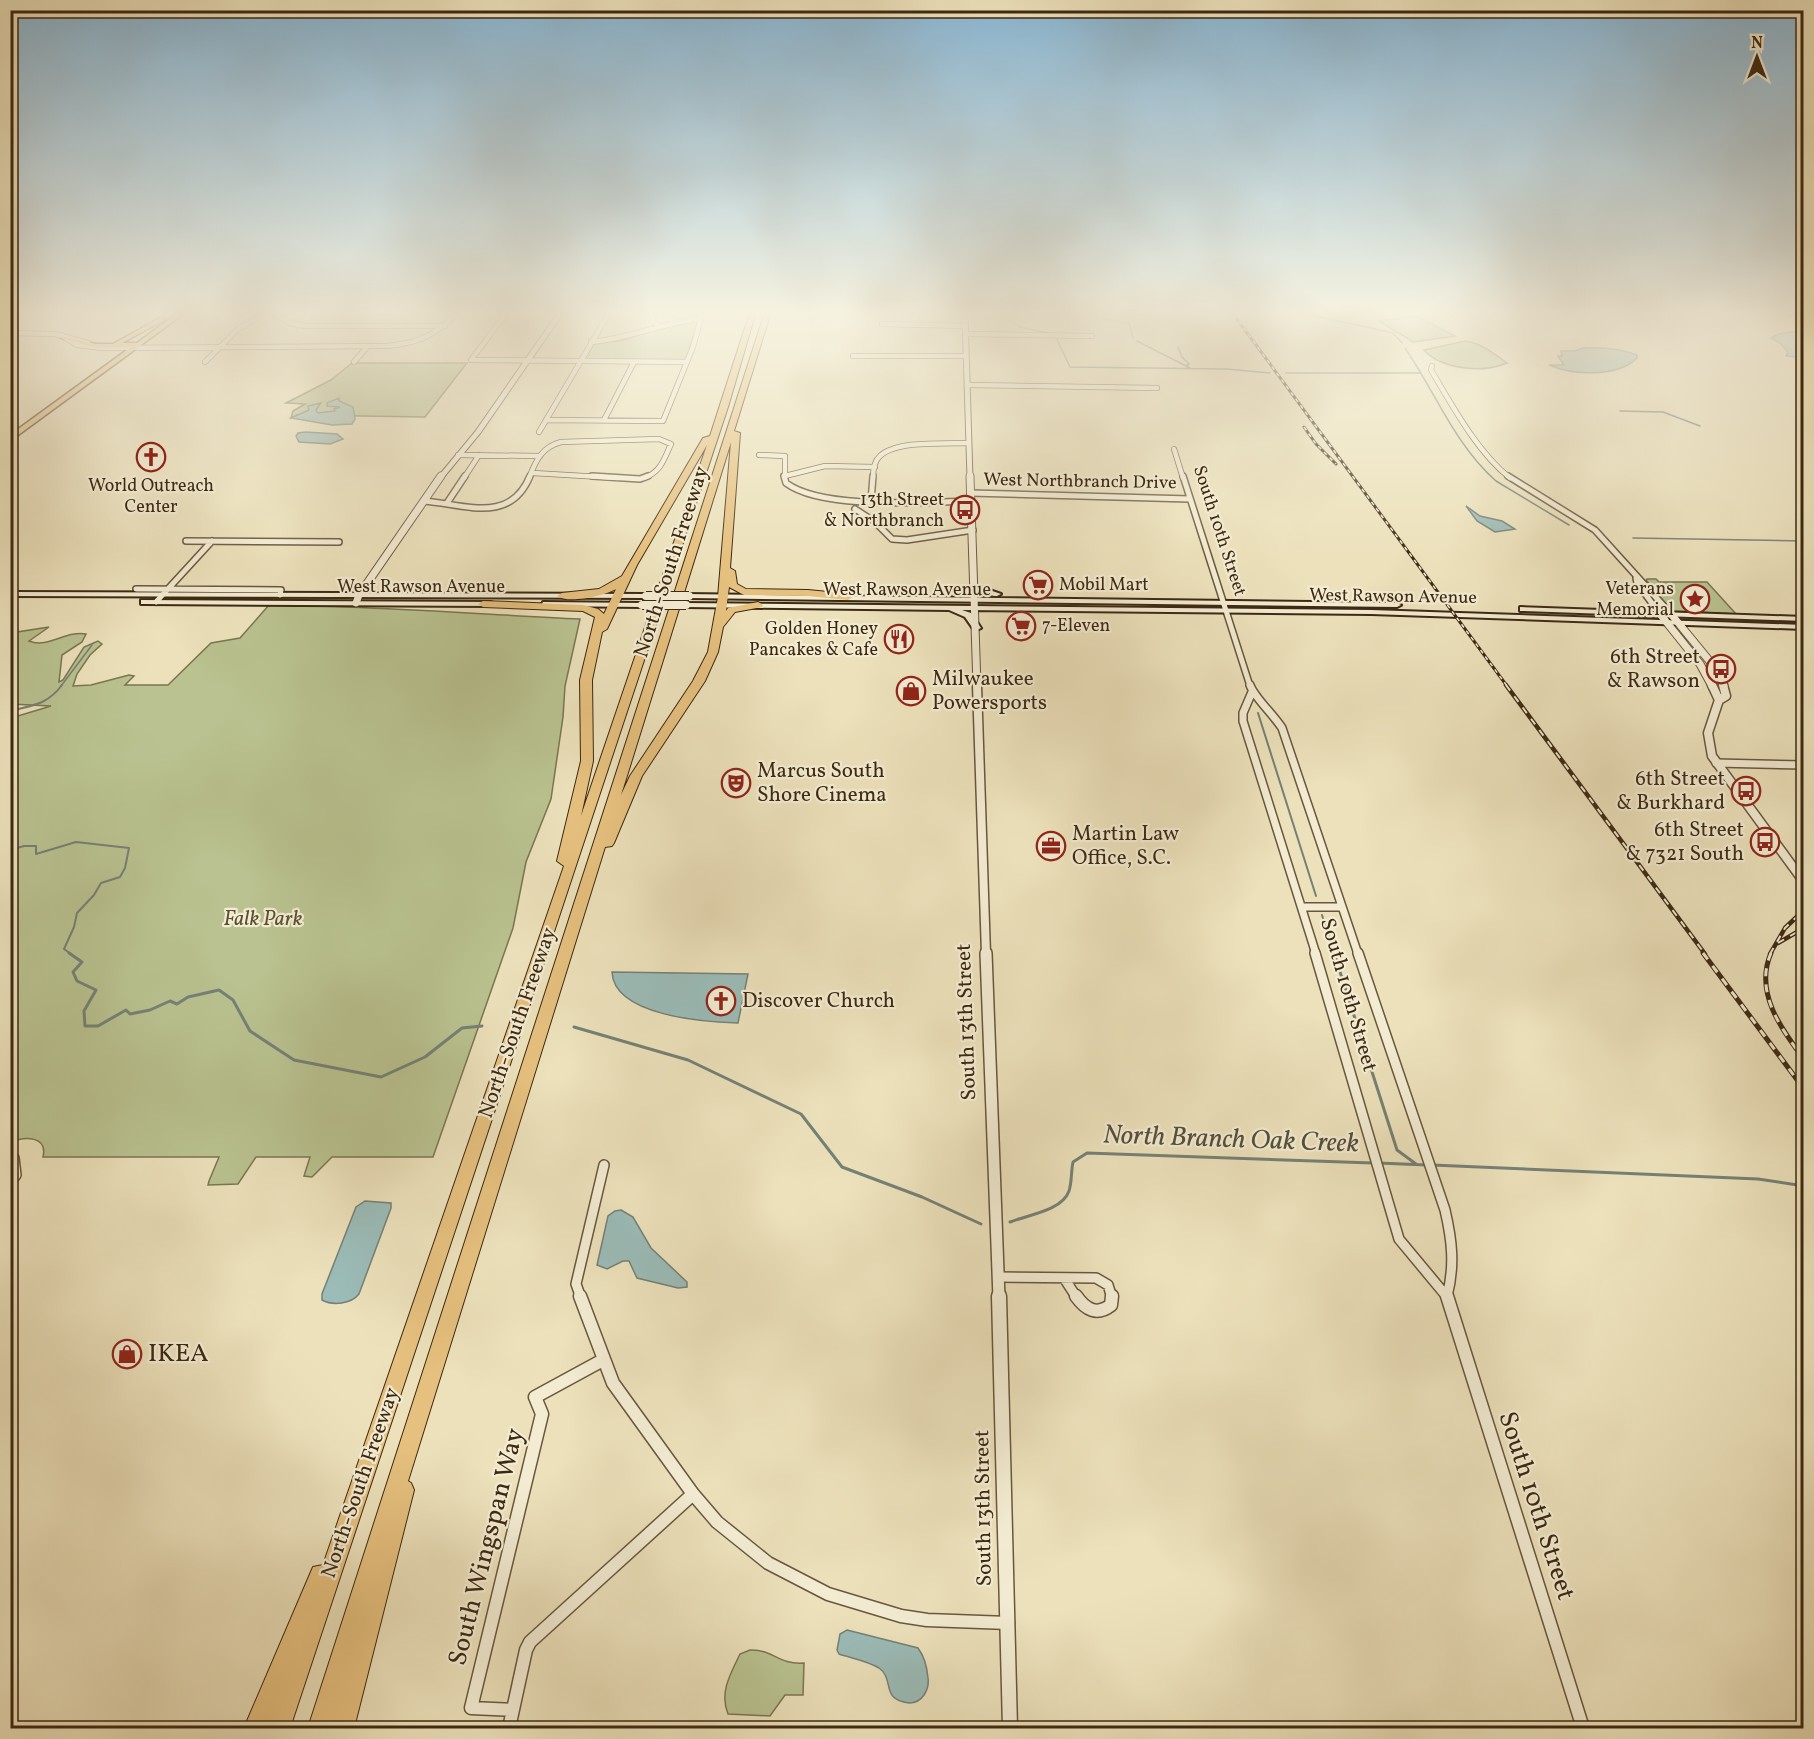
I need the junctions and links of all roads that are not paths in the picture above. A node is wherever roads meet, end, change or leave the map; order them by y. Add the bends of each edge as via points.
1 (57, 396) edge
2 (59, 396) edge
3 (68, 396) edge
4 (503, 396) edge
5 (560, 396) edge
6 (616, 396) edge
7 (673, 396) edge
8 (727, 396) edge
9 (742, 396) edge
10 (744, 396) edge
11 (967, 396) edge
12 (1447, 396) edge
13 (724, 407) junction
14 (546, 420) junction
15 (604, 420) junction
16 (29, 425) junction
17 (12, 430) edge
18 (539, 432) dead end
19 (10, 439) edge
20 (968, 443) junction
21 (1174, 449) dead end
22 (458, 455) junction
23 (479, 455) junction
24 (759, 455) dead end
25 (540, 456) junction
26 (874, 467) junction
27 (533, 473) junction
28 (785, 476) junction
29 (970, 493) junction
30 (1190, 499) junction
31 (871, 501) junction
32 (970, 501) junction
33 (422, 503) junction
34 (447, 503) junction
35 (855, 509) dead end
36 (973, 530) junction
37 (186, 541) dead end
38 (212, 541) junction
39 (339, 542) dead end
40 (727, 553) junction
41 (632, 565) junction
42 (1636, 578) junction
43 (975, 588) junction
44 (136, 589) dead end
45 (165, 592) junction
46 (15, 594) edge
47 (562, 596) junction
48 (848, 597) junction
49 (357, 599) junction
50 (613, 600) junction
51 (11, 601) edge
52 (722, 601) junction
53 (156, 602) junction
54 (976, 603) junction
55 (1059, 603) junction
56 (483, 604) junction
57 (758, 605) junction
58 (833, 606) junction
59 (1225, 607) junction
60 (1660, 614) junction
61 (1669, 618) junction
62 (1803, 619) edge
63 (1678, 622) junction
64 (718, 627) junction
65 (1803, 627) edge
66 (977, 628) junction
67 (595, 644) junction
68 (1252, 692) junction
69 (1719, 700) junction
70 (1716, 763) junction
71 (1803, 765) edge
72 (1803, 882) edge
73 (1302, 907) junction
74 (1342, 907) junction
75 (572, 928) junction
76 (542, 951) junction
77 (14, 1158) dead end
78 (604, 1164) dead end
79 (10, 1183) edge
80 (998, 1277) junction
81 (1064, 1278) junction
82 (1447, 1296) junction
83 (447, 1326) junction
84 (603, 1360) junction
85 (364, 1474) junction
86 (693, 1494) junction
87 (1008, 1623) junction
88 (513, 1710) junction
89 (256, 1728) edge
90 (278, 1728) edge
91 (320, 1728) edge
92 (342, 1728) edge
93 (509, 1728) edge
94 (1010, 1728) edge
95 (1583, 1728) edge

1 - 17 main road
2 - 16 main road via 28,421
3 - 16 main road
4 - 22 street
5 - 14 street
6 - 15 street
7 - 15 street via 663,421
8 - 13 highway, North-South Freeway
9 - 75 highway, North-South Freeway
10 - 40 highway via 734,448
11 - 20 street, South 13th Street
12 - 42 street via 1500,470 1589,526
13 - 41 highway
13 - 76 highway, North-South Freeway
14 - 15 street
14 - 18 street
16 - 19 main road
20 - 26 street via 895,448 876,459
20 - 29 street, South 13th Street
21 - 30 street, South 10th Street
22 - 23 street
22 - 33 street
23 - 25 street
23 - 34 street
24 - 28 street via 786,457
25 - 27 street
25 - 27 street via 557,442 583,438 659,439 671,444 660,471 640,479
26 - 28 street via 825,466
26 - 31 street
27 - 34 street via 522,494 504,506 477,508
28 - 31 street via 790,487 818,496
29 - 30 street, West Northbranch Drive
29 - 32 street, South 13th Street
30 - 59 street, South 10th Street
31 - 32 street
32 - 36 street, South 13th Street
33 - 34 street
33 - 49 street
35 - 36 street via 898,540
36 - 43 street, South 13th Street
37 - 38 street
38 - 39 street
38 - 45 street
40 - 48 highway via 730,583 741,591
40 - 52 highway
41 - 47 highway via 608,590
41 - 50 highway
42 - 60 street
42 - 61 street via 1645,583
43 - 54 street, South 13th Street
43 - 55 main road
44 - 45 street
45 - 46 main road, West Rawson Avenue
45 - 49 main road, West Rawson Avenue
45 - 53 street
46 - 51 main road
47 - 49 main road, West Rawson Avenue
47 - 50 main road, West Rawson Avenue
48 - 52 main road, West Rawson Avenue
48 - 54 main road, West Rawson Avenue
49 - 53 main road, West Rawson Avenue
49 - 56 main road, West Rawson Avenue
50 - 52 main road, West Rawson Avenue, bridge
50 - 56 main road, West Rawson Avenue
50 - 67 highway
51 - 53 main road, West Rawson Avenue
52 - 57 main road, West Rawson Avenue
52 - 64 highway
54 - 55 main road, West Rawson Avenue
54 - 55 main road, West Rawson Avenue
54 - 58 main road, West Rawson Avenue
54 - 66 street, South 13th Street
55 - 59 main road, West Rawson Avenue
56 - 67 highway via 591,609 601,619
57 - 58 main road, West Rawson Avenue
57 - 64 highway via 732,610
58 - 66 main road via 951,610 968,615
59 - 60 main road, West Rawson Avenue via 1407,606
59 - 61 main road, West Rawson Avenue
59 - 68 street, South 10th Street
60 - 61 main road, West Rawson Avenue
61 - 62 main road, West Rawson Avenue
61 - 63 main road, West Rawson Avenue
61 - 69 street via 1705,670
63 - 65 main road, West Rawson Avenue
63 - 69 street via 1721,677 1726,696
64 - 75 highway via 713,652 699,681 636,776
66 - 80 street, South 13th Street
67 - 76 highway via 586,680 587,761
68 - 73 street, South 10th Street via 1243,721
68 - 74 street, South 10th Street via 1282,728
69 - 70 street via 1707,737
70 - 71 street
70 - 72 street
73 - 74 street
73 - 82 street, South 10th Street via 1399,1239
74 - 82 street, South 10th Street via 1445,1210 1453,1242 1454,1273
75 - 83 highway, North-South Freeway
76 - 85 highway, North-South Freeway
77 - 79 street via 16,1175
78 - 84 street via 575,1280
80 - 81 street
80 - 87 street, South 13th Street
81 - 81 street via 1089,1311 1103,1311 1111,1305 1110,1290 1102,1279
82 - 95 street, South 10th Street
83 - 91 highway, North-South Freeway
83 - 92 highway
84 - 86 street via 624,1400
84 - 88 street, South Wingspan Way via 535,1397 542,1414 471,1708
85 - 89 highway
85 - 90 highway, North-South Freeway
86 - 87 street via 717,1522 768,1563 828,1594 901,1616
86 - 88 street via 531,1642
87 - 94 street, South 13th Street
88 - 93 street

